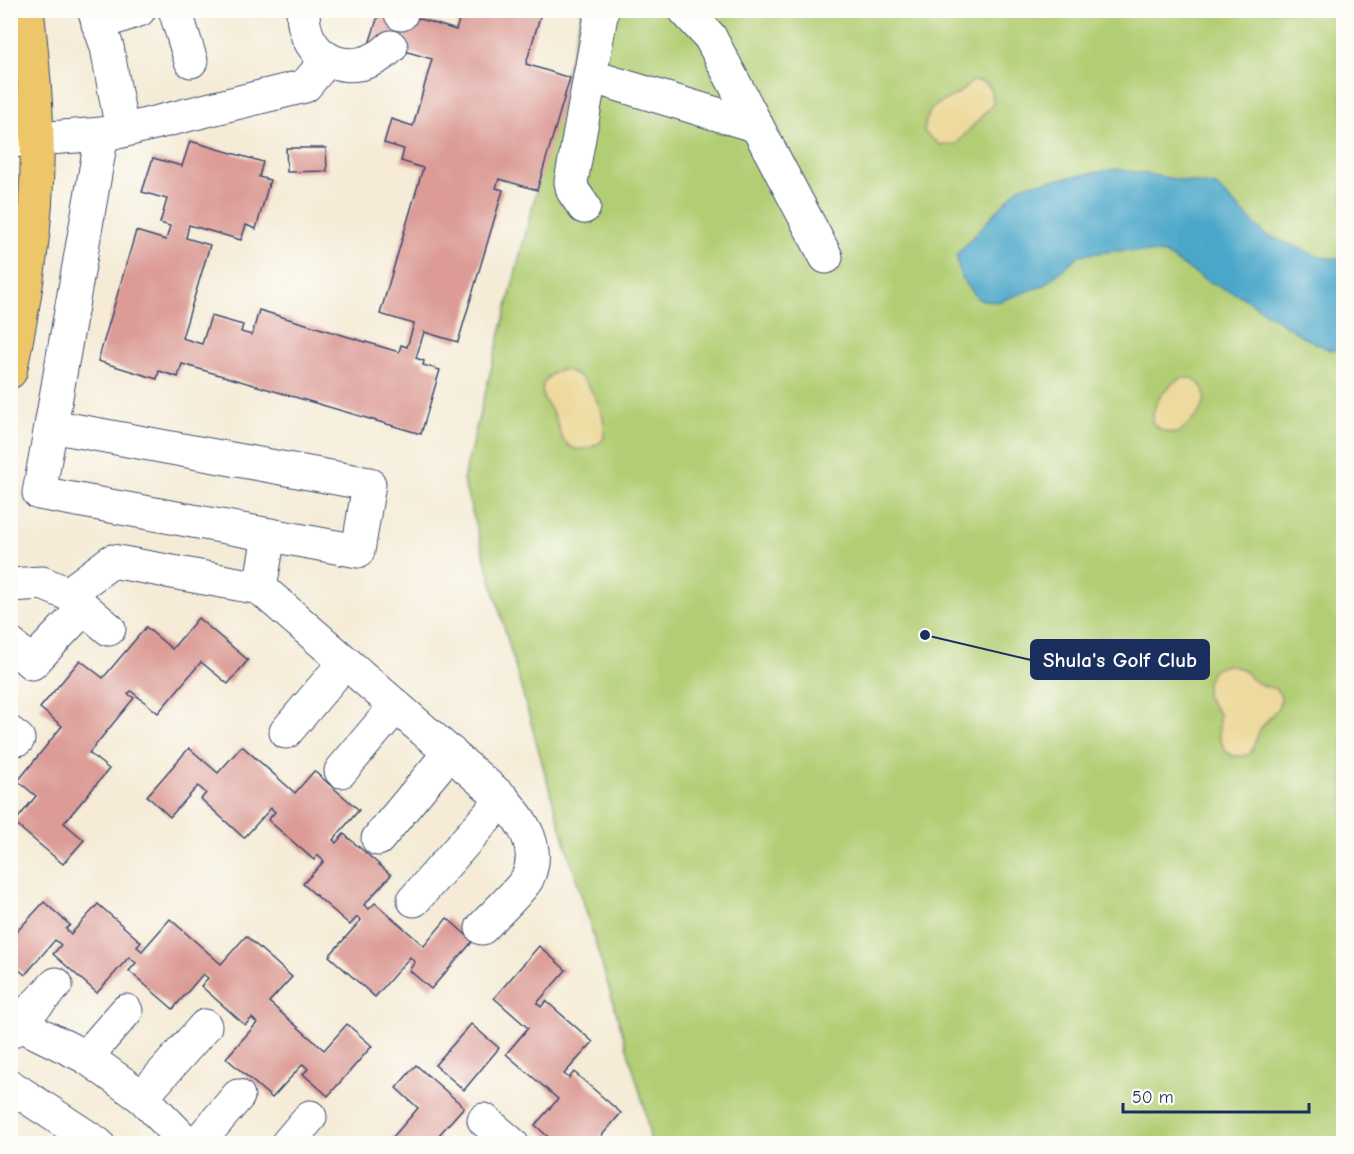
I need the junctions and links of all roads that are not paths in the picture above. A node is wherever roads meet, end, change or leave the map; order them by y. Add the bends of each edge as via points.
1 (27, 10) edge
2 (139, 10) edge
3 (175, 10) edge
4 (303, 10) edge
5 (602, 10) edge
6 (685, 10) edge
7 (96, 17) edge
8 (392, 47) dead end
9 (328, 59) junction
10 (191, 61) dead end
11 (590, 76) junction
12 (757, 126) junction
13 (112, 133) junction
14 (24, 141) edge
15 (584, 207) dead end
16 (826, 257) dead end
17 (10, 372) edge
18 (51, 426) junction
19 (269, 535) junction
20 (10, 585) edge
21 (260, 588) junction
22 (76, 601) junction
23 (109, 629) dead end
24 (10, 644) edge
25 (345, 662) junction
26 (396, 706) junction
27 (286, 732) dead end
28 (450, 752) junction
29 (341, 771) dead end
30 (503, 799) junction
31 (378, 839) dead end
32 (414, 900) dead end
33 (482, 928) dead end
34 (56, 984) dead end
35 (126, 1011) dead end
36 (205, 1026) dead end
37 (15, 1028) edge
38 (86, 1057) junction
39 (238, 1096) dead end
40 (14, 1097) edge
41 (142, 1097) junction
42 (310, 1117) dead end
43 (484, 1120) dead end
44 (98, 1143) edge
45 (188, 1143) edge
46 (197, 1143) edge
47 (287, 1143) edge
48 (512, 1143) edge

1 - 14 main road via 34,82
2 - 7 street
3 - 10 street
4 - 9 street via 309,39
5 - 11 street
6 - 12 street via 710,38
7 - 13 street via 107,47
8 - 9 street via 381,57 355,66
9 - 13 street via 305,86
11 - 12 street
11 - 15 street via 571,182
12 - 16 street
13 - 14 street
13 - 18 street
14 - 17 main road via 33,229
18 - 19 street via 39,493
18 - 19 street via 369,484 357,551
19 - 21 street
20 - 22 street via 42,583
21 - 22 street via 112,561
21 - 25 street
22 - 23 street
22 - 24 street via 32,663
25 - 26 street
25 - 27 street
26 - 28 street
26 - 29 street
28 - 30 street
28 - 31 street
30 - 32 street
30 - 33 street via 520,819 533,851 526,879
34 - 37 street
35 - 38 street
36 - 41 street
37 - 38 street
38 - 41 street
39 - 46 street
40 - 44 street
41 - 45 street
42 - 47 street
43 - 48 street

